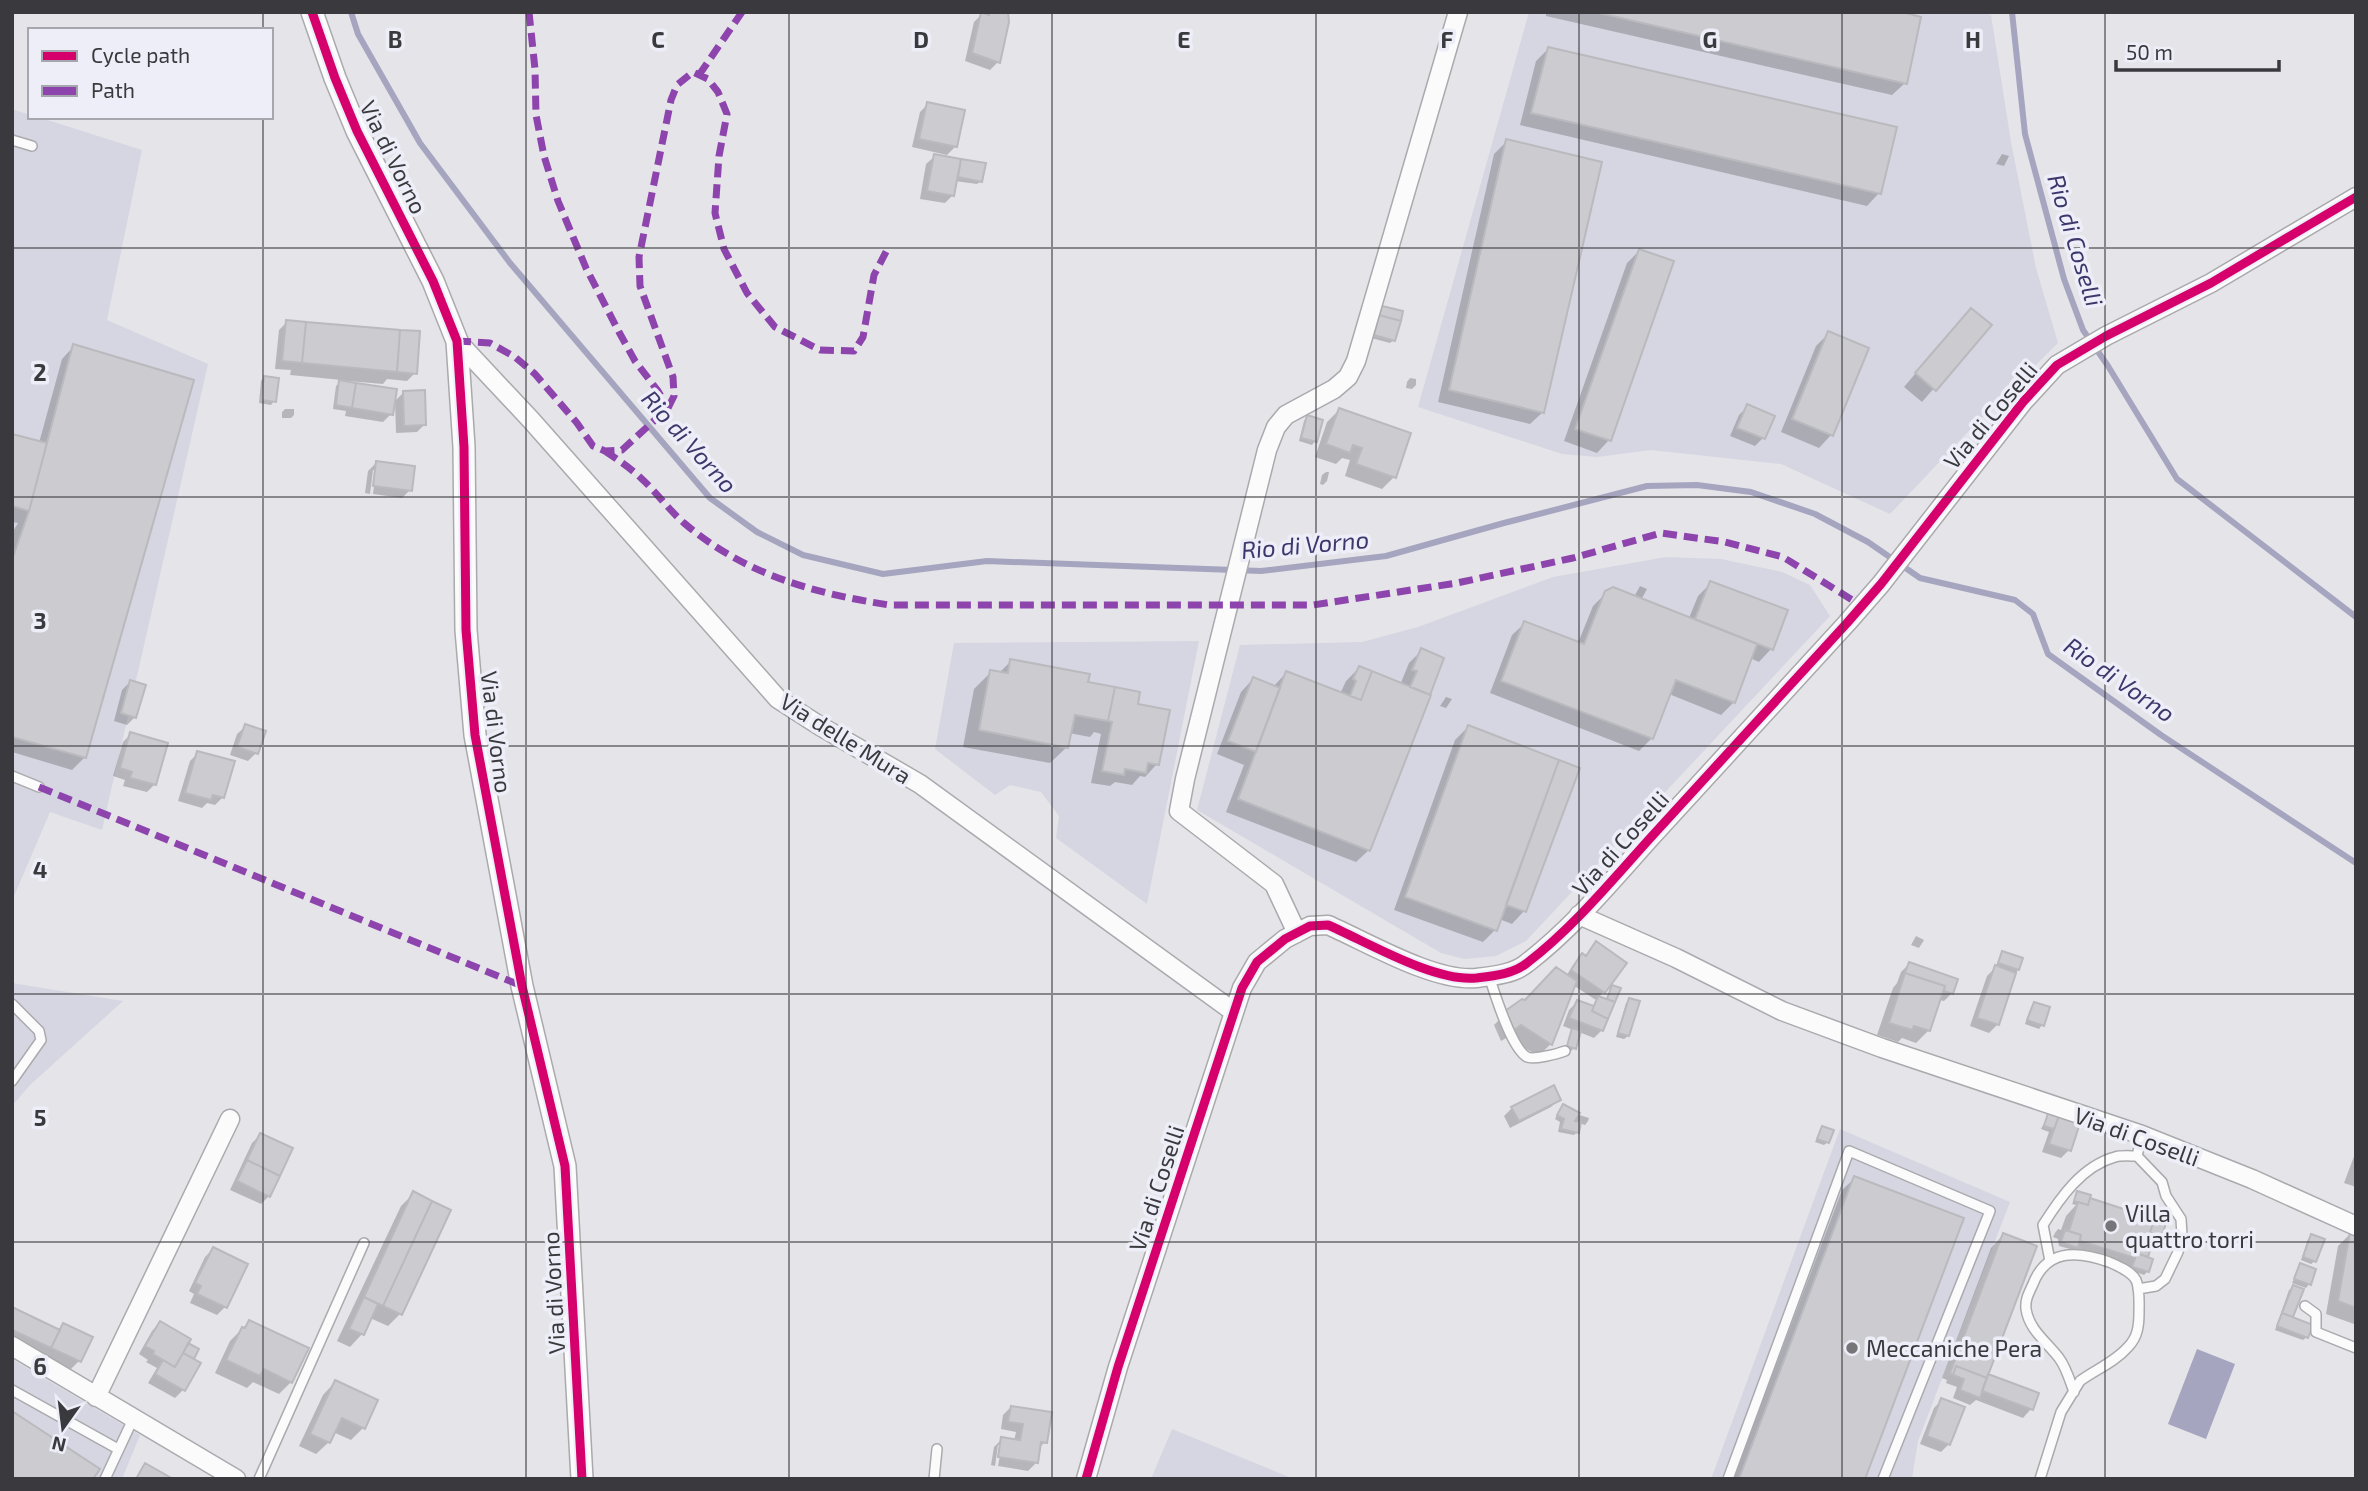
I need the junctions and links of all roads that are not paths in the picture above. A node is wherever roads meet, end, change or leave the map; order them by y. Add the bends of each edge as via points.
1 (312, 12) edge
2 (1458, 12) edge
3 (12, 140) edge
4 (32, 146) dead end
5 (2356, 197) edge
6 (457, 341) junction
7 (12, 776) edge
8 (39, 787) dead end
9 (1579, 915) junction
10 (1297, 933) junction
11 (1489, 976) junction
12 (12, 1004) edge
13 (1234, 1012) junction
14 (1564, 1051) dead end
15 (12, 1081) edge
16 (230, 1119) dead end
17 (2142, 1135) junction
18 (2137, 1156) junction
19 (2349, 1222) edge
20 (363, 1243) dead end
21 (2050, 1261) junction
22 (2138, 1289) junction
23 (2305, 1306) dead end
24 (12, 1346) edge
25 (2356, 1348) edge
26 (12, 1390) edge
27 (2074, 1392) junction
28 (96, 1397) junction
29 (133, 1419) junction
30 (118, 1449) junction
31 (937, 1449) dead end
32 (105, 1479) edge
33 (236, 1479) edge
34 (259, 1479) edge
35 (582, 1479) edge
36 (934, 1479) edge
37 (1086, 1479) edge
38 (1728, 1479) edge
39 (1883, 1479) edge
40 (2040, 1479) edge

1 - 6 street, Via di Vorno via 357,131 433,281
2 - 10 street via 1356,361 1348,377 1334,389 1286,415 1267,450 1179,811 1274,884
3 - 4 lane
5 - 9 street, Via di Coselli via 2211,283 2057,365 1881,584
6 - 13 street, Via delle Mura via 778,698 920,784
6 - 35 street, Via di Vorno via 464,447 466,630 475,735 522,986 565,1166
7 - 8 lane
9 - 11 street, Via di Coselli via 1525,965
9 - 17 street, Via di Coselli via 1782,1011
10 - 11 street, Via di Coselli via 1310,926 1328,925 1429,970 1455,977
10 - 13 street, Via di Coselli via 1257,962
11 - 14 lane via 1501,1012 1525,1056 1534,1059
12 - 15 lane via 39,1031 41,1040
13 - 37 street, Via di Coselli
16 - 28 street
17 - 18 lane
17 - 19 street, Via di Coselli
18 - 21 lane via 2115,1157 2078,1178 2067,1190 2043,1225
18 - 22 lane via 2162,1182 2180,1219 2182,1235 2165,1279
20 - 34 lane
21 - 22 lane via 2072,1253 2098,1257 2130,1274
21 - 27 lane via 2037,1272 2026,1298 2026,1312 2038,1335 2059,1358
22 - 27 lane via 2135,1338 2118,1356 2080,1381
23 - 25 lane via 2316,1314 2316,1332
24 - 28 street
26 - 30 lane
27 - 40 lane via 2062,1412
28 - 29 street
29 - 30 lane
29 - 33 street
30 - 32 lane
31 - 36 lane
38 - 39 lane via 1849,1151 1990,1211

